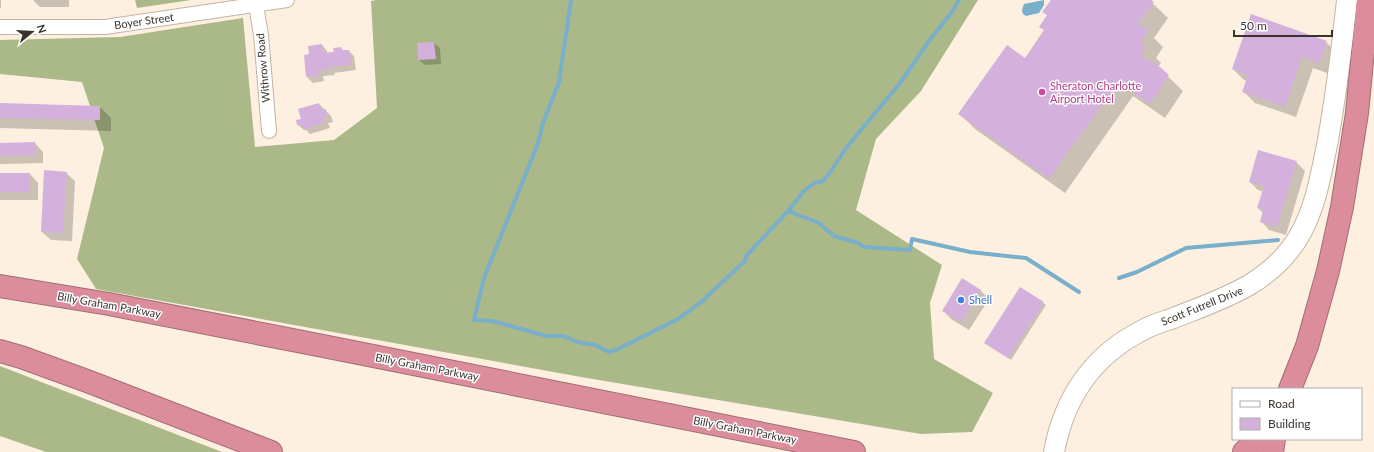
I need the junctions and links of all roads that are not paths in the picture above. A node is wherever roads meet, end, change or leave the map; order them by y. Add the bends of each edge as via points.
1 (286, 0) edge
2 (1347, 0) edge
3 (1368, 0) edge
4 (256, 5) junction
5 (0, 27) edge
6 (269, 132) dead end
7 (0, 286) edge
8 (0, 351) edge
9 (1290, 388) edge
10 (1257, 440) edge
11 (1274, 440) edge
12 (270, 452) edge
13 (854, 452) edge
14 (1054, 452) edge
15 (1244, 452) edge
16 (1272, 452) edge

1 - 4 street, Boyer Street
2 - 14 street, Scott Futrell Drive via 1336,95 1320,180 1311,211 1298,238 1283,258 1252,284 1143,330 1099,362 1070,402
3 - 9 highway via 1356,113 1342,207 1307,346
4 - 5 street, Boyer Street via 105,27
4 - 6 street, Withrow Road
7 - 13 highway, Billy Graham Parkway via 318,344
8 - 12 highway via 87,381
10 - 15 highway
11 - 16 highway

